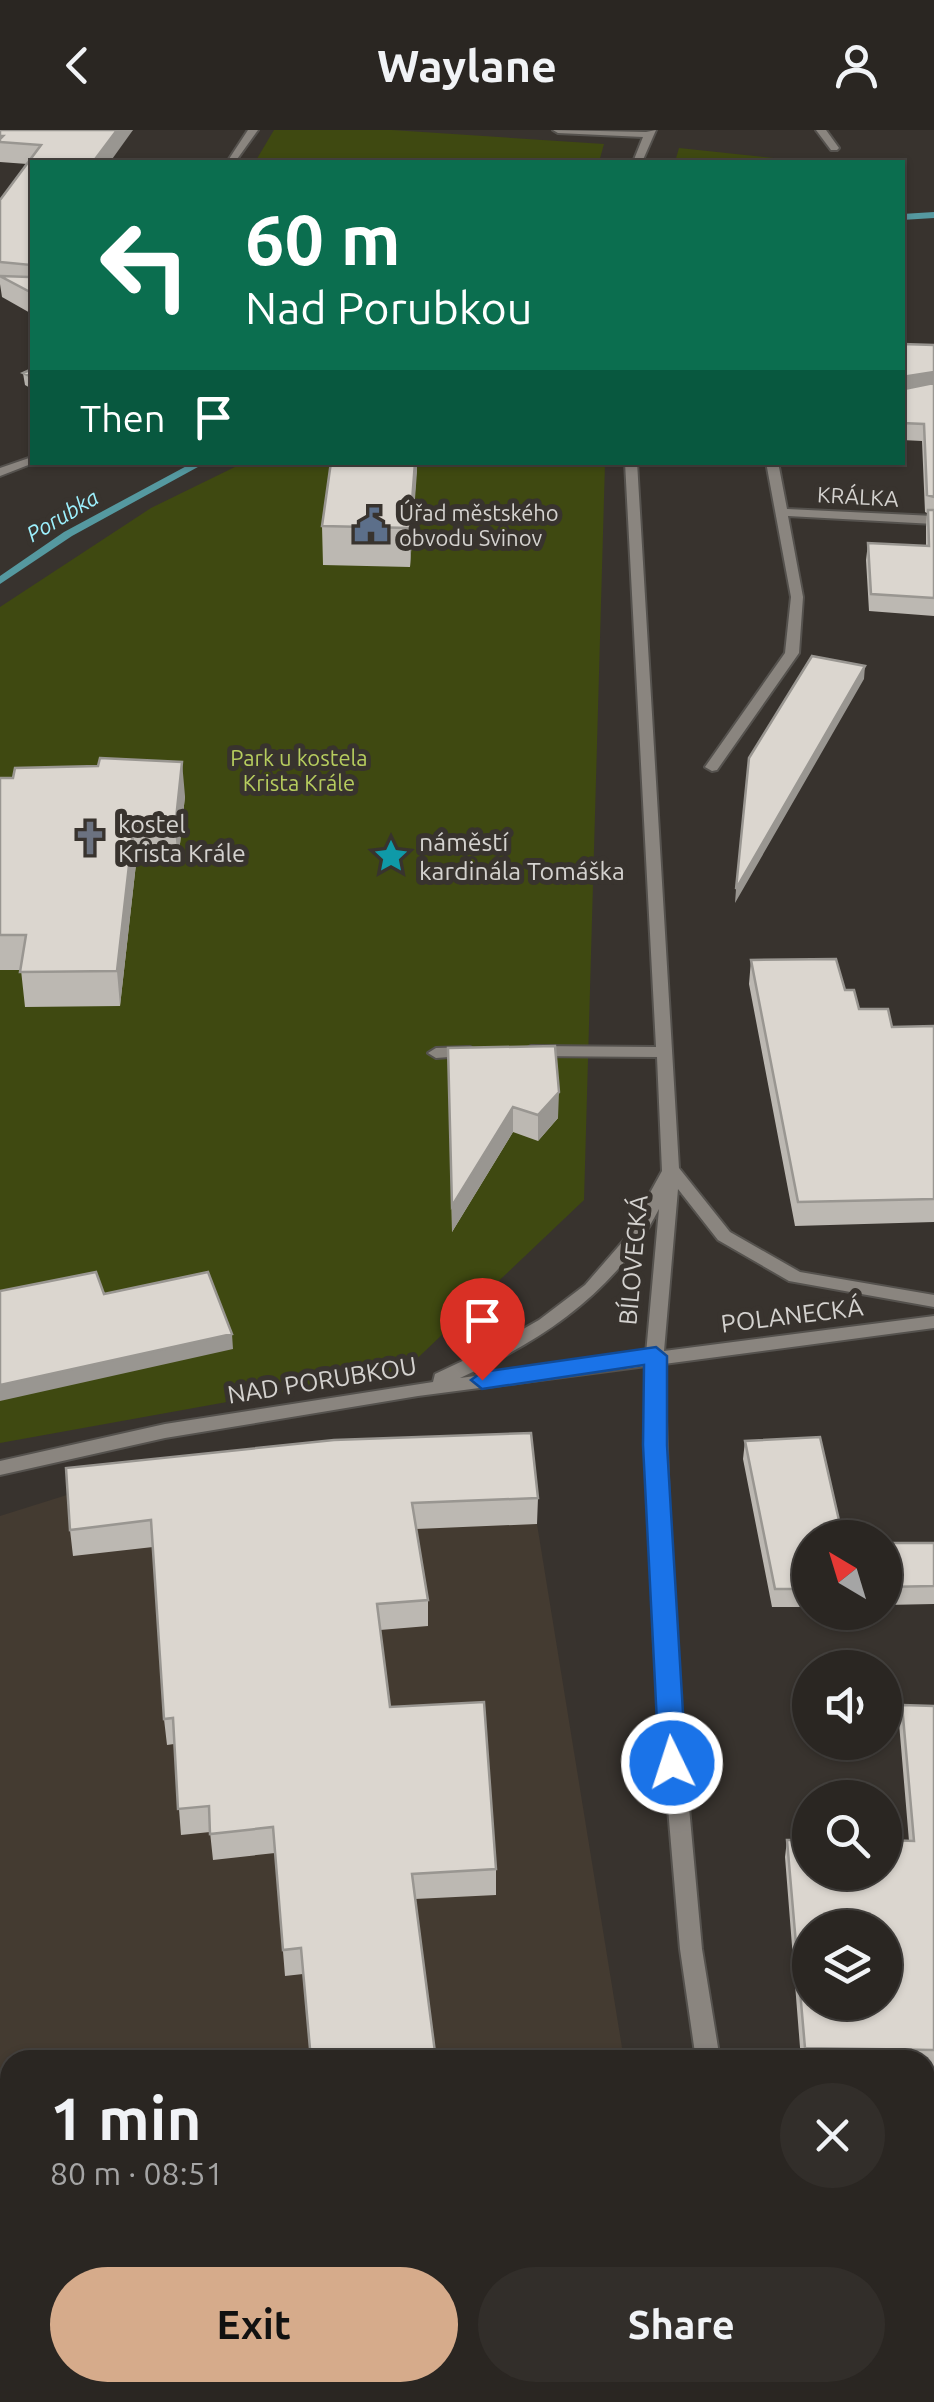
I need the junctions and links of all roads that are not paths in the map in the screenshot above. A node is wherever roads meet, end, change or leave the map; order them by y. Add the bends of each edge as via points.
1 (253, 130) edge
2 (558, 130) edge
3 (820, 130) edge
4 (650, 133) edge
5 (834, 148) dead end
6 (233, 160) edge
7 (639, 160) edge
8 (30, 461) edge
9 (631, 465) edge
10 (773, 465) edge
11 (0, 472) edge
12 (781, 512) junction
13 (934, 520) edge
14 (712, 768) dead end
15 (662, 1052) junction
16 (436, 1053) dead end
17 (671, 1169) junction
18 (934, 1301) edge
19 (934, 1322) edge
20 (656, 1356) junction
21 (418, 1390) junction
22 (0, 1468) edge
23 (706, 2050) edge

1 - 6 street
2 - 4 street
3 - 5 street
4 - 7 street
8 - 11 street
9 - 15 street, BÍLOVECKÁ
10 - 12 street
12 - 13 street, KRÁLKA
12 - 14 street via 797,597 792,654
15 - 16 street
15 - 17 street, BÍLOVECKÁ
17 - 18 street via 724,1236 795,1276
17 - 20 street, BÍLOVECKÁ
17 - 21 street via 630,1244 573,1307 506,1351
19 - 20 street, POLANECKÁ
20 - 21 street, NAD PORUBKOU
20 - 23 street, BÍLOVECKÁ via 671,1743
21 - 22 street, NAD PORUBKOU via 164,1431

